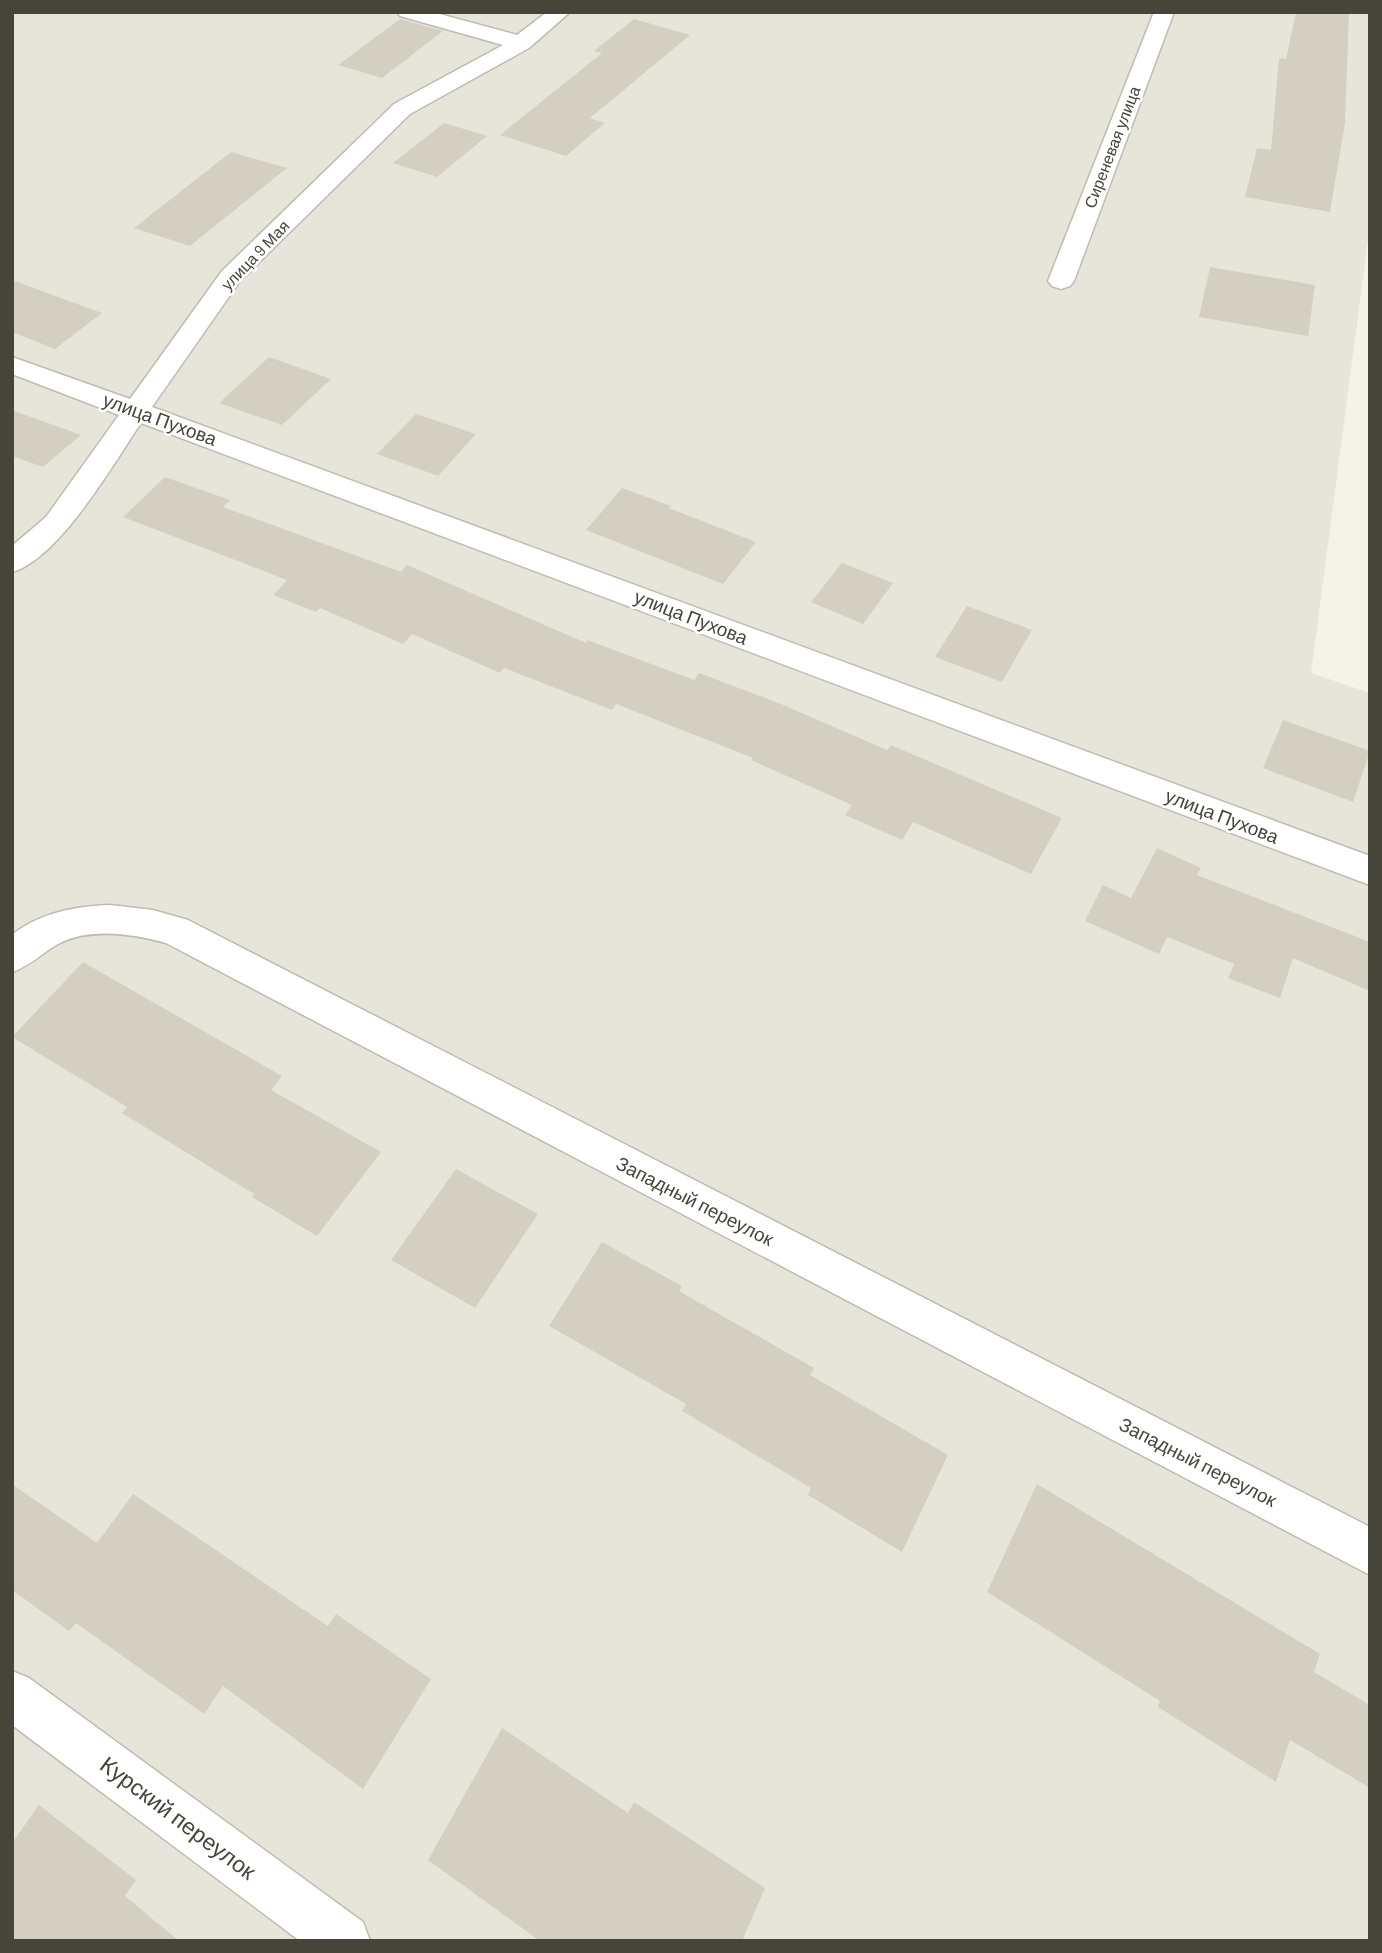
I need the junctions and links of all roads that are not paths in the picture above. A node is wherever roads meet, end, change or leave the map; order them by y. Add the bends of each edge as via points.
1 (407, 12) edge
2 (560, 12) edge
3 (1164, 12) edge
4 (521, 43) junction
5 (1061, 281) dead end
6 (12, 365) edge
7 (136, 410) junction
8 (12, 562) edge
9 (1370, 871) edge
10 (12, 957) edge
11 (1370, 1552) edge
12 (12, 1695) edge
13 (344, 1941) edge

1 - 4 street
2 - 4 street, улица 9 Мая
3 - 5 street, Сиреневая улица
4 - 7 street, улица 9 Мая via 402,109 231,276
6 - 7 street, улица Пухова
7 - 8 street, улица 9 Мая via 55,524
7 - 9 street, улица Пухова
10 - 11 street, Западный переулок via 52,929 96,918 129,919 175,931
12 - 13 street, Курский переулок

